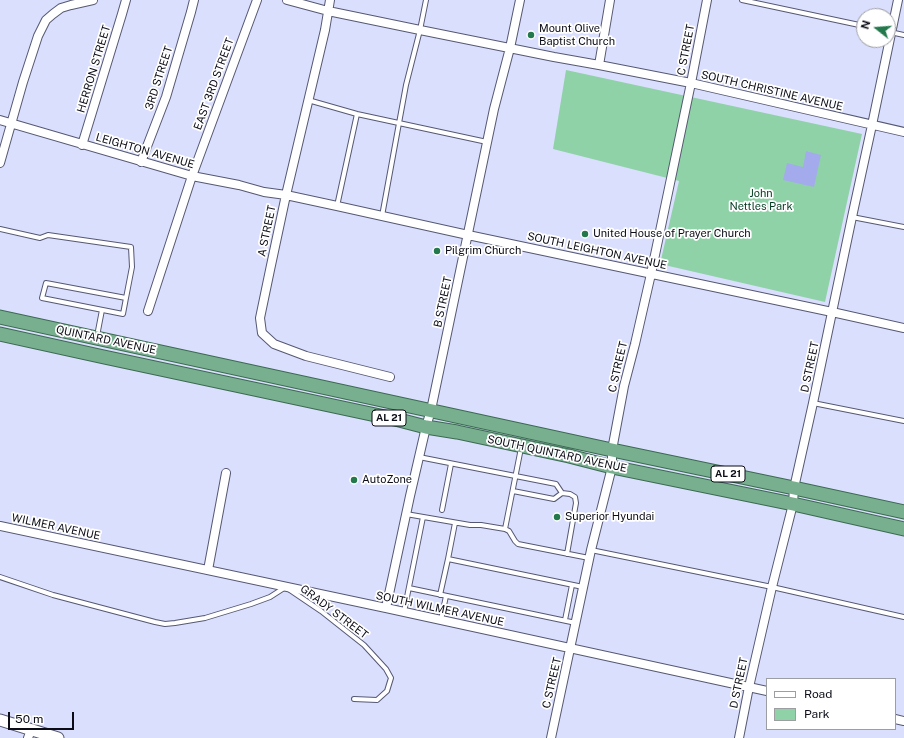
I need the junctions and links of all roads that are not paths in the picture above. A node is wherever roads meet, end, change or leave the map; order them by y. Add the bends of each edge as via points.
1 (63, 0) edge
2 (93, 0) edge
3 (126, 0) edge
4 (194, 0) edge
5 (257, 0) edge
6 (287, 0) edge
7 (330, 0) edge
8 (426, 0) edge
9 (520, 0) edge
10 (610, 0) edge
11 (707, 0) edge
12 (742, 0) edge
13 (76, 4) junction
14 (328, 11) junction
15 (856, 24) edge
16 (420, 30) junction
17 (510, 48) junction
18 (886, 48) edge
19 (599, 65) junction
20 (691, 83) junction
21 (308, 100) junction
22 (357, 114) junction
23 (0, 120) edge
24 (398, 123) junction
25 (12, 124) junction
26 (872, 125) junction
27 (904, 132) edge
28 (487, 142) junction
29 (82, 145) junction
30 (142, 162) junction
31 (0, 163) edge
32 (192, 176) junction
33 (286, 195) junction
34 (337, 206) junction
35 (382, 216) junction
36 (852, 217) junction
37 (904, 228) edge
38 (0, 229) edge
39 (468, 235) junction
40 (651, 274) junction
41 (126, 298) junction
42 (102, 310) junction
43 (148, 311) dead end
44 (832, 312) junction
45 (0, 317) edge
46 (904, 328) edge
47 (0, 334) edge
48 (96, 338) junction
49 (213, 363) joint
50 (390, 377) dead end
51 (210, 380) joint
52 (813, 403) junction
53 (431, 410) junction
54 (904, 421) edge
55 (426, 427) junction
56 (522, 446) junction
57 (612, 450) junction
58 (419, 457) junction
59 (451, 464) junction
60 (612, 467) junction
61 (226, 473) dead end
62 (516, 477) junction
63 (794, 488) junction
64 (512, 491) junction
65 (562, 493) junction
66 (793, 504) junction
67 (442, 510) dead end
68 (904, 512) edge
69 (406, 514) junction
70 (423, 517) junction
71 (454, 523) junction
72 (0, 526) edge
73 (505, 529) junction
74 (904, 529) edge
75 (108, 549) joint
76 (567, 554) junction
77 (590, 554) junction
78 (448, 559) junction
79 (208, 570) junction
80 (0, 577) edge
81 (572, 585) junction
82 (285, 587) junction
83 (583, 587) junction
84 (772, 587) junction
85 (409, 588) junction
86 (440, 595) junction
87 (446, 596) junction
88 (386, 608) junction
89 (404, 612) junction
90 (904, 617) edge
91 (441, 620) junction
92 (565, 620) junction
93 (576, 622) junction
94 (571, 649) junction
95 (748, 687) junction
96 (766, 691) edge
97 (354, 699) dead end
98 (0, 720) edge
99 (30, 734) edge
100 (58, 738) edge
101 (551, 738) edge
102 (739, 738) edge

1 - 13 street
2 - 13 street
3 - 29 street, HERRON STREET
4 - 30 street, 3RD STREET via 166,97
5 - 32 street, EAST 3RD STREET
6 - 14 street, SOUTH CHRISTINE AVENUE
7 - 14 street, A STREET
8 - 16 lane
9 - 17 street, B STREET
10 - 19 street
11 - 20 street, C STREET
12 - 15 lane
13 - 25 street via 61,8 46,20 38,36
14 - 16 street, SOUTH CHRISTINE AVENUE
14 - 21 street, A STREET
16 - 17 street, SOUTH CHRISTINE AVENUE
16 - 24 lane
17 - 19 street, SOUTH CHRISTINE AVENUE
17 - 28 street, B STREET
18 - 26 street, D STREET
19 - 20 street, SOUTH CHRISTINE AVENUE
20 - 26 street, SOUTH CHRISTINE AVENUE
20 - 40 street, C STREET
21 - 22 lane
21 - 33 street, A STREET
22 - 24 lane
22 - 34 lane
23 - 25 street, LEIGHTON AVENUE
24 - 28 lane
24 - 35 lane
25 - 29 street, LEIGHTON AVENUE
25 - 31 street
26 - 27 street, SOUTH CHRISTINE AVENUE
26 - 36 street, D STREET
28 - 39 street, B STREET
29 - 30 street, LEIGHTON AVENUE
30 - 32 street, LEIGHTON AVENUE
32 - 33 street, LEIGHTON AVENUE
32 - 43 street, EAST 3RD STREET
33 - 34 street, SOUTH LEIGHTON AVENUE
33 - 50 street, A STREET via 260,318 262,333 274,344 306,356
34 - 35 street, SOUTH LEIGHTON AVENUE
35 - 39 street, SOUTH LEIGHTON AVENUE
36 - 37 lane
36 - 44 street, D STREET
38 - 41 lane via 40,238 48,235 131,247 132,267
39 - 40 street, SOUTH LEIGHTON AVENUE
39 - 53 street, B STREET
40 - 44 street, SOUTH LEIGHTON AVENUE
40 - 57 street, C STREET via 624,386
41 - 42 lane via 123,314
41 - 42 lane via 46,283 42,298
42 - 48 lane
44 - 46 street, SOUTH LEIGHTON AVENUE
44 - 52 street, D STREET
45 - 48 highway, QUINTARD AVENUE / AL 21
47 - 51 highway, QUINTARD AVENUE / AL 21
48 - 49 highway, QUINTARD AVENUE / AL 21
49 - 53 highway, SOUTH QUINTARD AVENUE / AL 21
51 - 55 highway, SOUTH QUINTARD AVENUE / AL 21
52 - 54 lane
52 - 63 street, D STREET
53 - 55 street, B STREET
53 - 57 highway, SOUTH QUINTARD AVENUE / AL 21
55 - 56 highway, SOUTH QUINTARD AVENUE / AL 21
55 - 58 street, B STREET
56 - 60 highway, SOUTH QUINTARD AVENUE / AL 21
56 - 62 lane
57 - 60 street, C STREET
57 - 63 highway, SOUTH QUINTARD AVENUE / AL 21
58 - 59 lane
58 - 69 street, B STREET
59 - 62 lane
59 - 67 lane
60 - 66 highway, SOUTH QUINTARD AVENUE / AL 21
60 - 77 street, C STREET
61 - 79 street
62 - 64 lane
62 - 65 lane via 556,484
63 - 66 street, D STREET
63 - 68 highway, SOUTH QUINTARD AVENUE / AL 21
64 - 65 lane via 554,499
64 - 73 lane
65 - 76 lane via 575,497 576,503
66 - 74 highway, SOUTH QUINTARD AVENUE / AL 21
66 - 84 street, D STREET
69 - 70 lane
69 - 88 street, B STREET
70 - 71 lane
70 - 85 lane
71 - 73 lane
71 - 78 lane
72 - 75 street, WILMER AVENUE
73 - 76 lane via 518,544
75 - 79 street, SOUTH WILMER AVENUE
76 - 77 lane
77 - 83 street, C STREET
77 - 84 lane
78 - 81 lane
78 - 86 lane
79 - 82 street, SOUTH WILMER AVENUE
80 - 82 lane, GRADY STREET via 53,595 165,624 205,618 270,597
81 - 83 lane
81 - 92 lane
82 - 88 street, SOUTH WILMER AVENUE
82 - 97 lane, GRADY STREET via 364,645 386,669 391,678 387,691 378,700
83 - 93 street, C STREET
84 - 90 lane
84 - 95 street, D STREET
85 - 86 lane
85 - 89 lane
86 - 87 lane
87 - 91 lane
87 - 92 lane
88 - 89 street, SOUTH WILMER AVENUE
89 - 91 street, SOUTH WILMER AVENUE
91 - 94 street, SOUTH WILMER AVENUE
92 - 93 lane
93 - 94 street, C STREET
94 - 95 street, SOUTH WILMER AVENUE
94 - 101 street, C STREET
95 - 96 street, SOUTH WILMER AVENUE
95 - 102 street, D STREET
98 - 99 main road
99 - 100 main road

